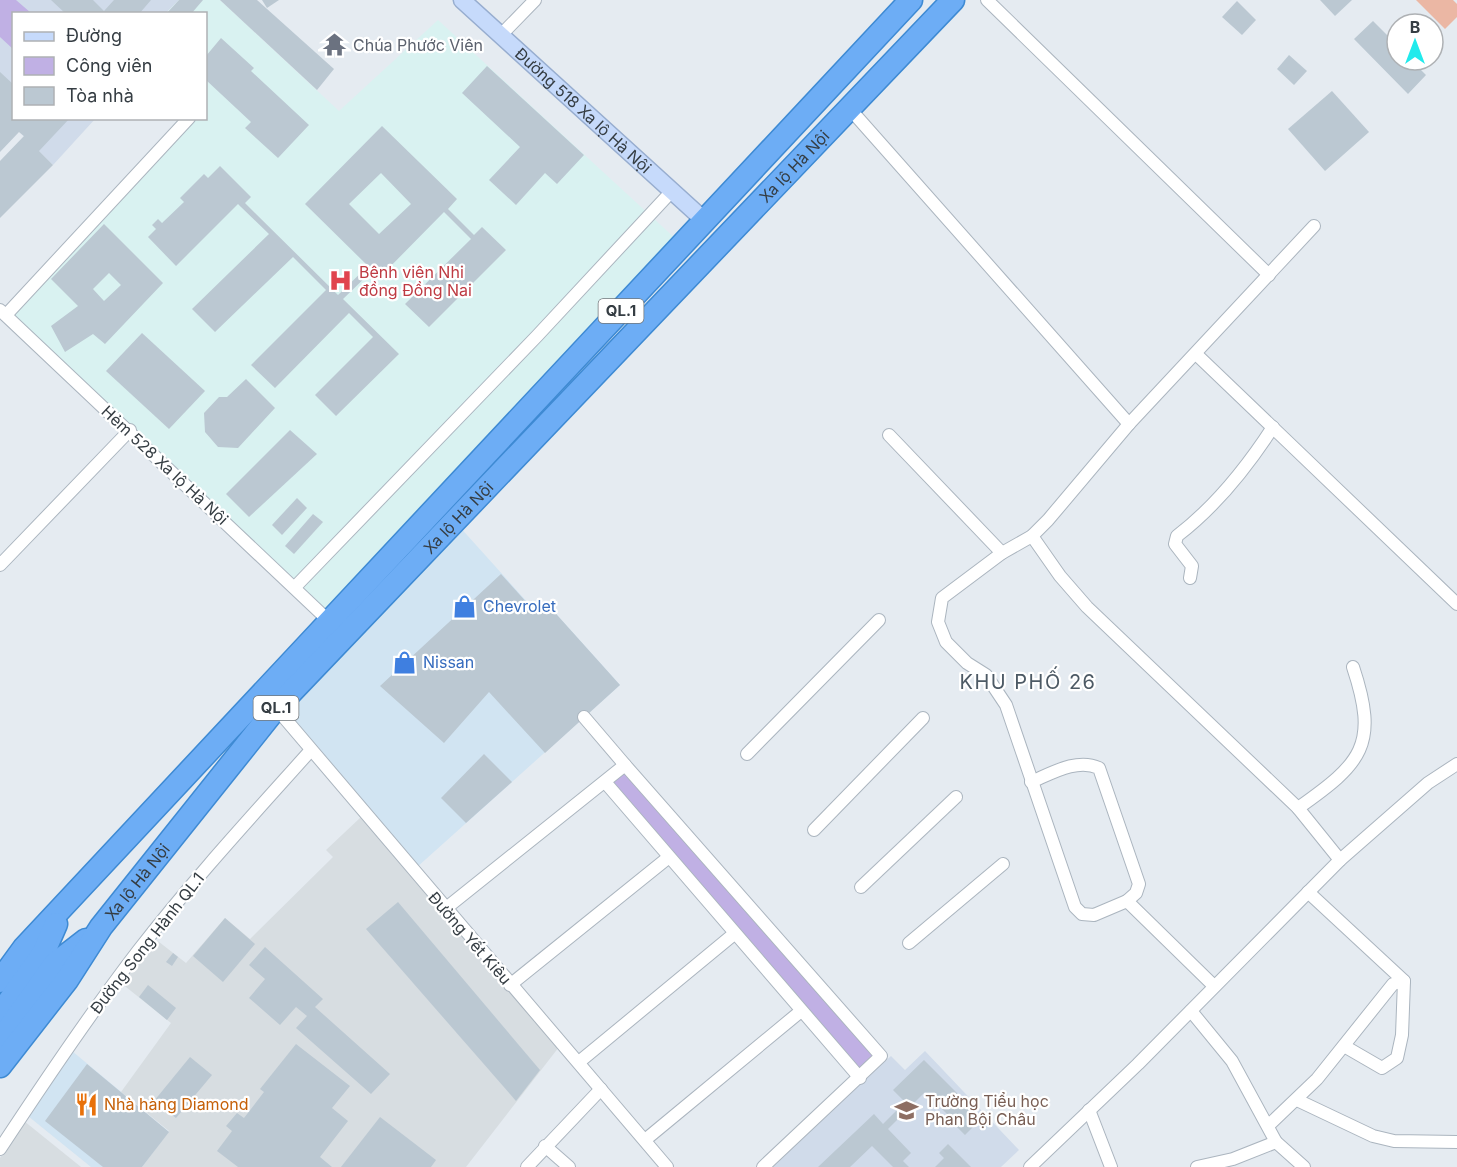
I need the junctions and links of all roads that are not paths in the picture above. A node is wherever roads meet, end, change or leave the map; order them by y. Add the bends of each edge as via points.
1 (462, 0) edge
2 (535, 0) edge
3 (911, 0) edge
4 (953, 0) edge
5 (987, 0) edge
6 (500, 36) junction
7 (850, 109) junction
8 (187, 120) edge
9 (670, 192) junction
10 (705, 221) junction
11 (1314, 226) dead end
12 (1269, 275) junction
13 (3, 313) edge
14 (1196, 354) junction
15 (1129, 424) junction
16 (1273, 427) junction
17 (130, 430) junction
18 (889, 435) dead end
19 (1032, 536) junction
20 (1002, 553) junction
21 (0, 565) edge
22 (1190, 578) dead end
23 (295, 587) junction
24 (1457, 604) edge
25 (879, 620) dead end
26 (329, 621) junction
27 (1353, 667) dead end
28 (276, 708) junction
29 (584, 717) dead end
30 (923, 718) dead end
31 (311, 750) junction
32 (747, 754) dead end
33 (1457, 764) edge
34 (624, 765) junction
35 (605, 782) junction
36 (1031, 782) junction
37 (956, 797) dead end
38 (1298, 808) junction
39 (814, 830) dead end
40 (669, 857) junction
41 (1340, 861) junction
42 (1003, 864) dead end
43 (861, 887) dead end
44 (1308, 892) junction
45 (1127, 901) junction
46 (445, 909) junction
47 (60, 913) junction
48 (101, 927) junction
49 (734, 934) junction
50 (909, 943) dead end
51 (49, 959) junction
52 (0, 981) edge
53 (1404, 981) junction
54 (510, 984) junction
55 (1214, 986) junction
56 (801, 1011) junction
57 (1191, 1011) junction
58 (0, 1014) edge
59 (0, 1041) edge
60 (1344, 1046) junction
61 (579, 1062) junction
62 (0, 1066) edge
63 (860, 1078) junction
64 (601, 1089) junction
65 (1297, 1100) junction
66 (1089, 1110) junction
67 (1269, 1125) junction
68 (645, 1140) junction
69 (1276, 1142) junction
70 (1457, 1142) edge
71 (545, 1146) junction
72 (0, 1149) edge
73 (660, 1165) edge
74 (1214, 1165) edge
75 (527, 1167) edge
76 (569, 1167) edge
77 (763, 1167) edge
78 (1030, 1167) edge
79 (1111, 1167) edge
80 (1197, 1167) edge
81 (1304, 1167) edge

1 - 6 street, Đường 518 Xa lộ Hà Nội
2 - 6 street
3 - 10 highway, Xa lộ Hà Nội / QL.1
4 - 7 highway, Xa lộ Hà Nội / QL.1
5 - 12 street
6 - 9 street, Đường 518 Xa lộ Hà Nội
7 - 15 street
7 - 28 highway, Xa lộ Hà Nội / QL.1
8 - 13 street
9 - 10 street, Đường 518 Xa lộ Hà Nội
9 - 23 street
10 - 26 highway, Xa lộ Hà Nội / QL.1
11 - 12 street
12 - 14 street
13 - 17 street, Hẻm 528 Xa lộ Hà Nội
14 - 15 street
14 - 16 street
15 - 19 street
16 - 22 street via 1217,498 1177,536 1175,544 1192,566
16 - 24 street
17 - 21 street
17 - 23 street, Hẻm 528 Xa lộ Hà Nội
18 - 20 street
19 - 20 street
19 - 38 street via 1087,607
20 - 36 street via 942,598 938,622 946,642 997,689
23 - 26 street, Hẻm 528 Xa lộ Hà Nội
25 - 32 street
26 - 47 highway, Xa lộ Hà Nội / QL.1
27 - 38 street via 1363,698 1366,733 1356,757 1337,781
28 - 31 street, Đường Yết Kiêu
28 - 48 highway, Xa lộ Hà Nội / QL.1
29 - 34 street
30 - 39 street
31 - 46 street, Đường Yết Kiêu
31 - 72 street, Đường Song Hành QL.1 via 194,881 139,950
33 - 41 street via 1428,783
34 - 35 street
34 - 63 street via 881,1056
35 - 40 street
35 - 46 street
36 - 45 street via 1075,907 1082,914 1094,915
36 - 45 street via 1074,765 1099,768 1139,884
37 - 43 street
38 - 41 street
40 - 49 street
40 - 54 street
41 - 44 street
42 - 50 street
44 - 53 street
44 - 55 street
45 - 55 street
46 - 54 street, Đường Yết Kiêu
47 - 51 highway, QL.1
47 - 52 highway, Xa lộ Hà Nội / QL.1 via 24,948
48 - 51 highway, QL.1
48 - 62 highway, Xa lộ Hà Nội / QL.1 via 67,980
49 - 56 street
49 - 61 street
51 - 58 highway, QL.1
51 - 59 highway, QL.1
53 - 60 street via 1393,984
53 - 60 street via 1397,1058 1382,1068
54 - 61 street, Đường Yết Kiêu
55 - 57 street
56 - 63 street
56 - 68 street
57 - 66 street
57 - 67 street via 1232,1062
60 - 65 street
61 - 64 street, Đường Yết Kiêu
63 - 77 street
64 - 68 street, Đường Yết Kiêu
64 - 71 street
65 - 67 street
65 - 70 street via 1394,1142
66 - 78 street
66 - 79 street
67 - 69 street
68 - 73 street, Đường Yết Kiêu
69 - 74 street
69 - 81 street
71 - 75 street
71 - 76 street
74 - 80 street

